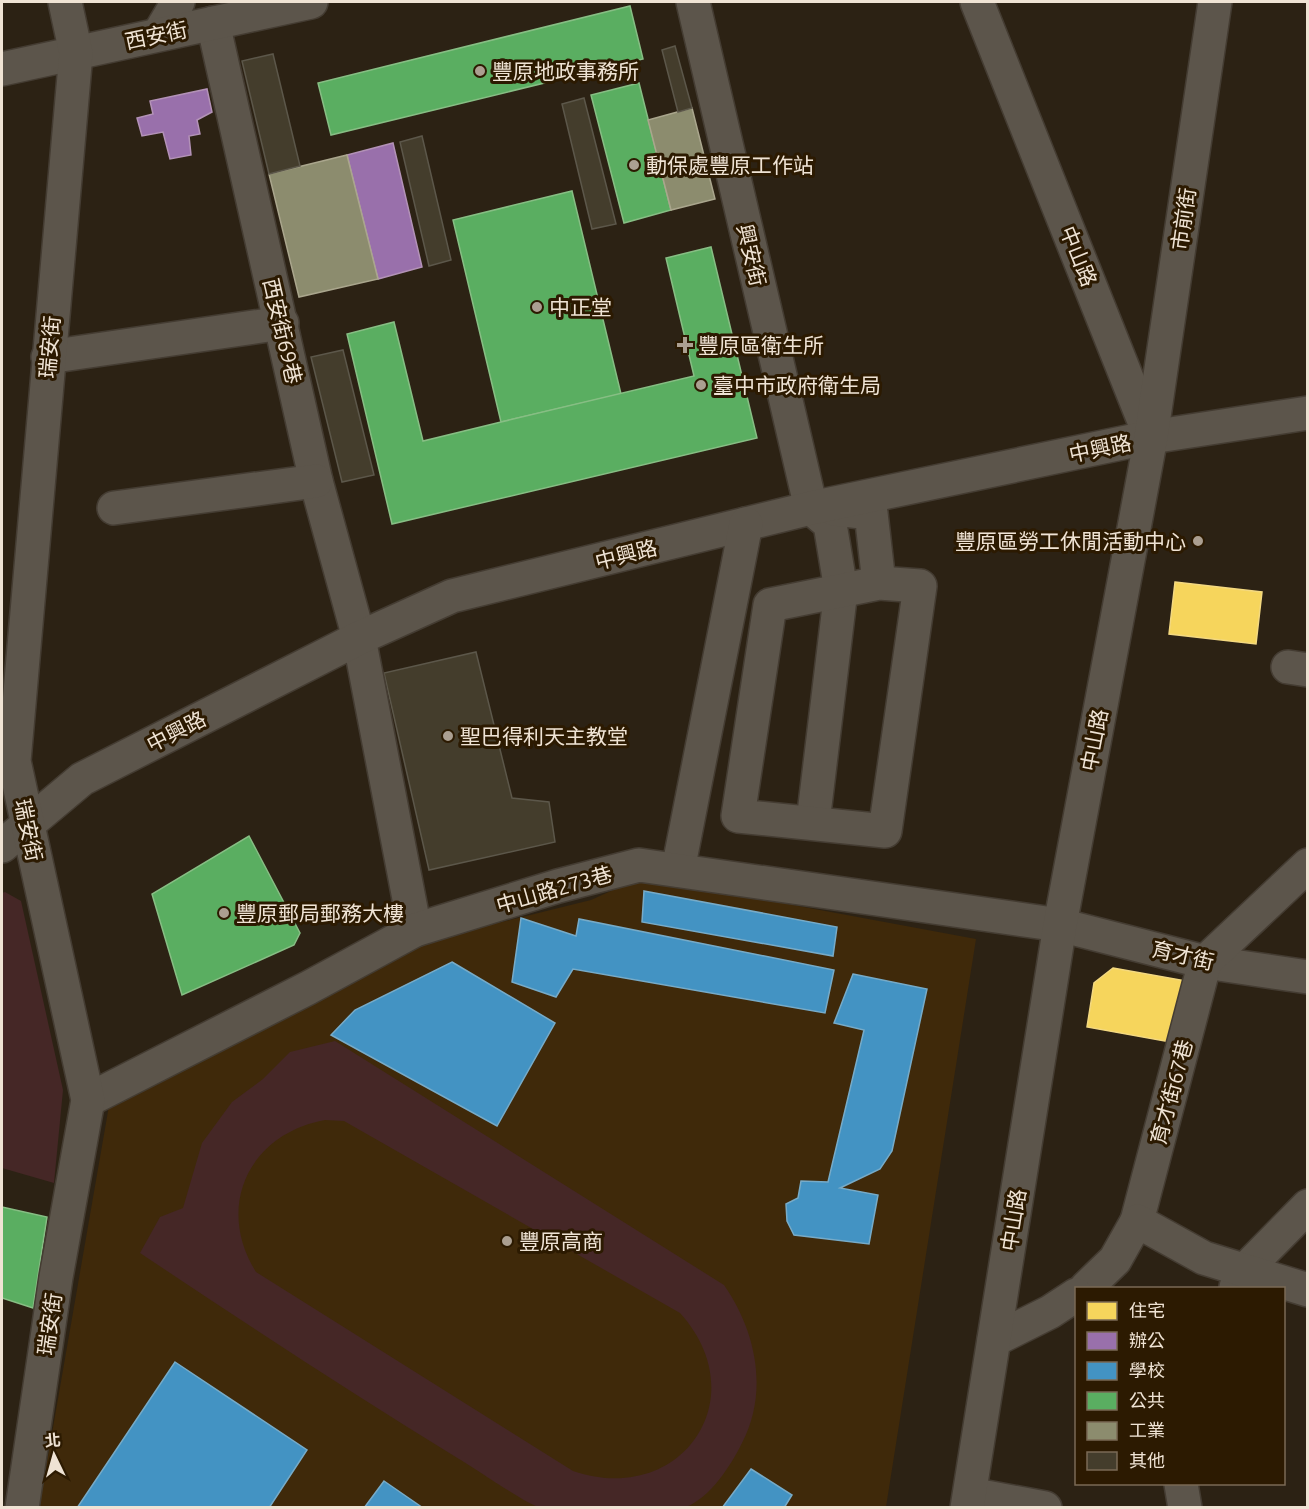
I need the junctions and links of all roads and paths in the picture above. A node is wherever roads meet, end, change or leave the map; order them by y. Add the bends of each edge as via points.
1 (65, 2) edge
2 (177, 2) edge
3 (311, 2) edge
4 (693, 2) edge
5 (980, 2) edge
6 (1215, 2) edge
7 (213, 23) junction
8 (159, 34) junction
9 (76, 54) junction
10 (2, 69) edge
11 (282, 323) junction
12 (48, 357) junction
13 (1308, 413) edge
14 (1151, 437) junction
15 (316, 481) junction
16 (114, 508) dead end
17 (812, 508) junction
18 (746, 524) junction
19 (879, 583) junction
20 (840, 590) junction
21 (359, 638) junction
22 (813, 822) junction
23 (28, 824) junction
24 (2, 846) edge
25 (1308, 865) edge
26 (678, 870) junction
27 (1060, 925) junction
28 (415, 930) junction
29 (1205, 962) junction
30 (1308, 977) edge
31 (88, 1100) junction
32 (1308, 1206) edge
33 (1137, 1221) junction
34 (1240, 1279) edge
35 (1087, 1287) edge
36 (1308, 1290) edge
37 (1075, 1296) edge
38 (994, 1340) junction
39 (1181, 1485) edge
40 (969, 1501) edge
41 (22, 1508) edge
42 (1045, 1508) edge
43 (1185, 1508) edge

1 - 9 street, 瑞安街
2 - 8 street
3 - 7 street, 西安街
4 - 17 street, 興安街
5 - 14 street, 中山路
6 - 14 street, 市前街
7 - 8 street, 西安街
7 - 11 street, 西安街69巷
8 - 9 street, 西安街
9 - 10 street, 西安街
9 - 12 street, 瑞安街
11 - 12 street
11 - 15 street, 西安街69巷
12 - 23 street, 瑞安街 via 14,761
13 - 14 street, 中興路
14 - 17 street, 中興路
14 - 27 street, 中山路
15 - 16 street
15 - 21 street, 西安街69巷
17 - 18 street, 中興路
17 - 19 street via 871,513
17 - 20 street via 830,524
18 - 21 street, 中興路 via 452,596
18 - 26 street
19 - 20 street
19 - 22 street via 920,586 885,831
20 - 22 street
20 - 22 street via 770,605 738,816
21 - 23 street, 中興路 via 82,779
21 - 28 street, 西安街69巷
23 - 24 street, 中興路
23 - 31 street, 瑞安街
25 - 29 street
26 - 27 street, 中山路273巷
26 - 28 street, 中山路273巷 via 639,865
27 - 29 street, 育才街
27 - 38 street, 中山路
28 - 31 street, 中山路273巷
29 - 30 street, 育才街
29 - 33 street, 育才街67巷
31 - 41 street, 瑞安街 via 56,1277
32 - 34 street
33 - 34 street
33 - 35 street, 育才街67巷 via 1115,1260
34 - 36 street
37 - 38 street
38 - 40 street, 中山路
39 - 43 street
40 - 42 street

